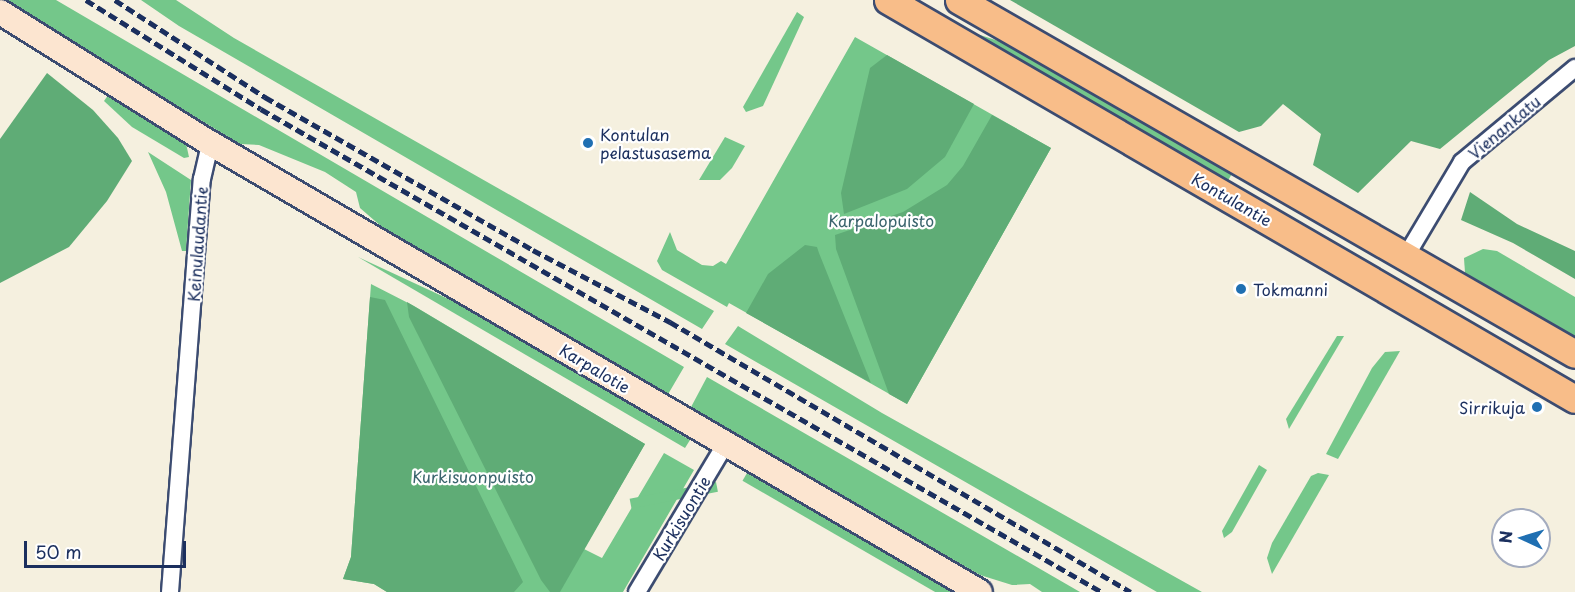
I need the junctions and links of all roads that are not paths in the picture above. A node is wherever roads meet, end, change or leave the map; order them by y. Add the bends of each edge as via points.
1 (888, 0) edge
2 (959, 0) edge
3 (0, 12) edge
4 (1575, 68) edge
5 (210, 143) junction
6 (1406, 256) junction
7 (1575, 354) edge
8 (1575, 399) edge
9 (725, 445) junction
10 (170, 592) edge
11 (638, 592) edge
12 (980, 592) edge

1 - 8 main road, Kontulantie
2 - 6 main road
3 - 5 street
4 - 6 street, Vienankatu via 1462,162
5 - 9 street, Karpalotie
5 - 10 street, Keinulaudantie via 202,179
6 - 7 main road
9 - 11 street, Kurkisuontie
9 - 12 street, Karpalotie

